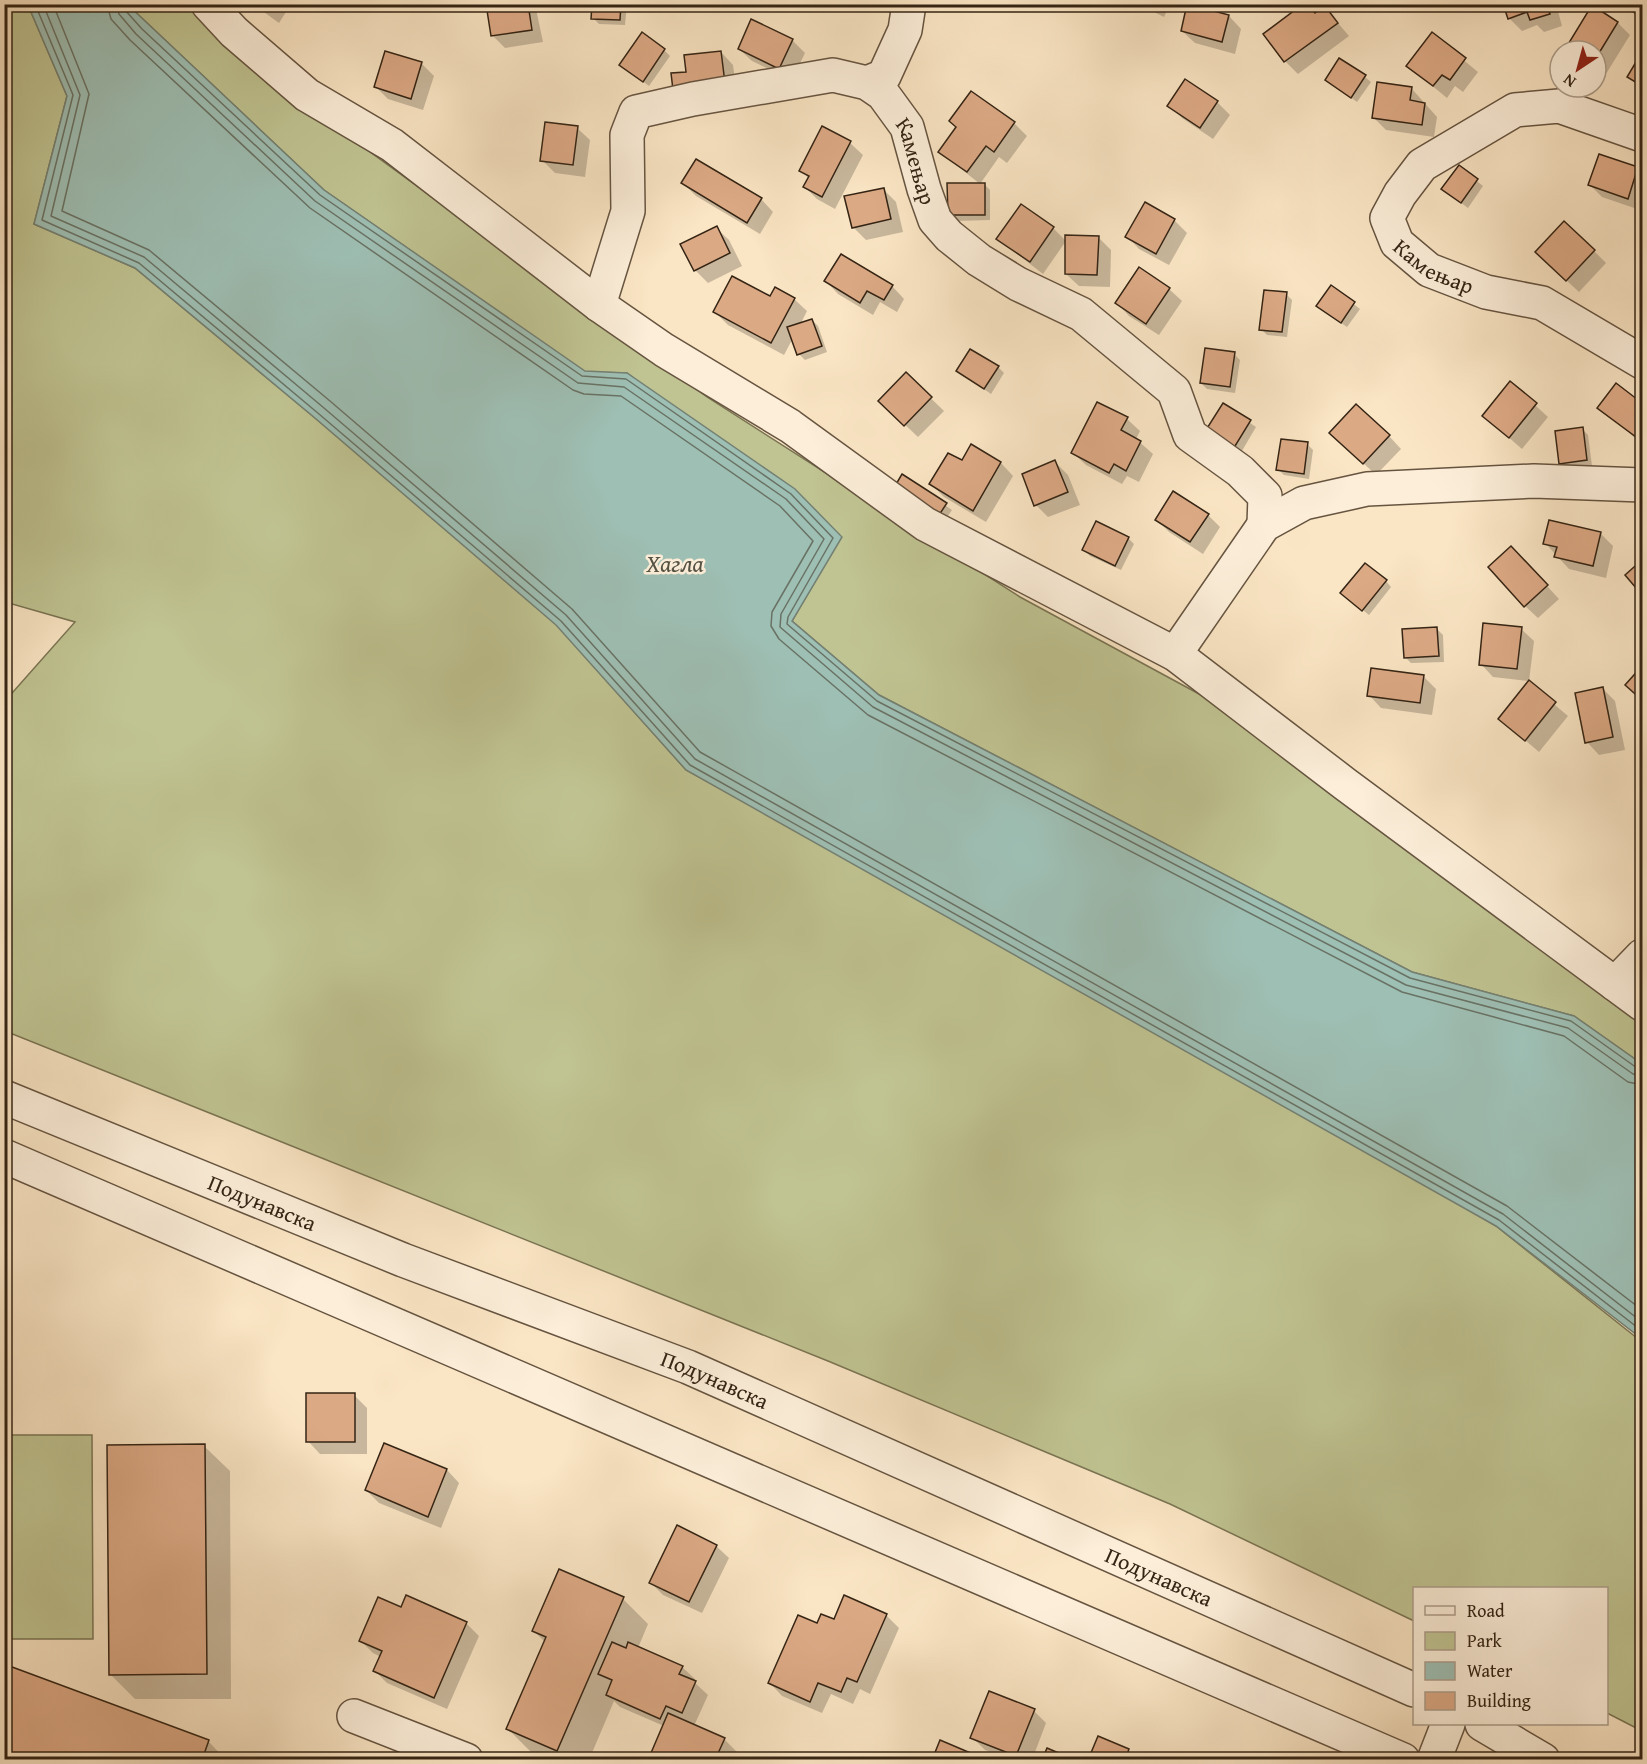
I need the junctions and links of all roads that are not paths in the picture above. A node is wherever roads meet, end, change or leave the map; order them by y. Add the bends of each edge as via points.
1 (208, 4) edge
2 (909, 4) edge
3 (867, 83) junction
4 (1642, 135) edge
5 (599, 305) junction
6 (1642, 362) edge
7 (1642, 484) edge
8 (1264, 525) junction
9 (1175, 654) junction
10 (1642, 956) edge
11 (1615, 984) junction
12 (1642, 1004) edge
13 (4, 1097) edge
14 (4, 1156) edge
15 (1413, 1690) edge
16 (354, 1716) dead end
17 (1448, 1725) edge
18 (1484, 1725) edge
19 (466, 1760) edge
20 (1403, 1760) edge
21 (1434, 1760) edge
22 (1543, 1760) edge

1 - 5 street via 234,32 307,95 393,145
2 - 3 street via 905,30 884,76
3 - 5 street, Камењар via 833,75 636,112 627,135 628,211
3 - 8 street, Камењар via 883,94 907,127 935,220 949,236 1018,284 1081,314 1174,392 1190,435 1240,471 1265,496
4 - 6 street, Камењар via 1559,106 1515,110 1422,165 1387,218 1397,243 1429,270 1486,292 1542,303
5 - 9 street via 664,350 790,426 926,524
7 - 8 street via 1534,482 1367,489 1304,503
8 - 9 street
9 - 11 street
10 - 11 street
11 - 12 street
13 - 15 street, Подунавска via 403,1260 688,1367
14 - 20 street
16 - 19 street
17 - 21 street
18 - 22 street

